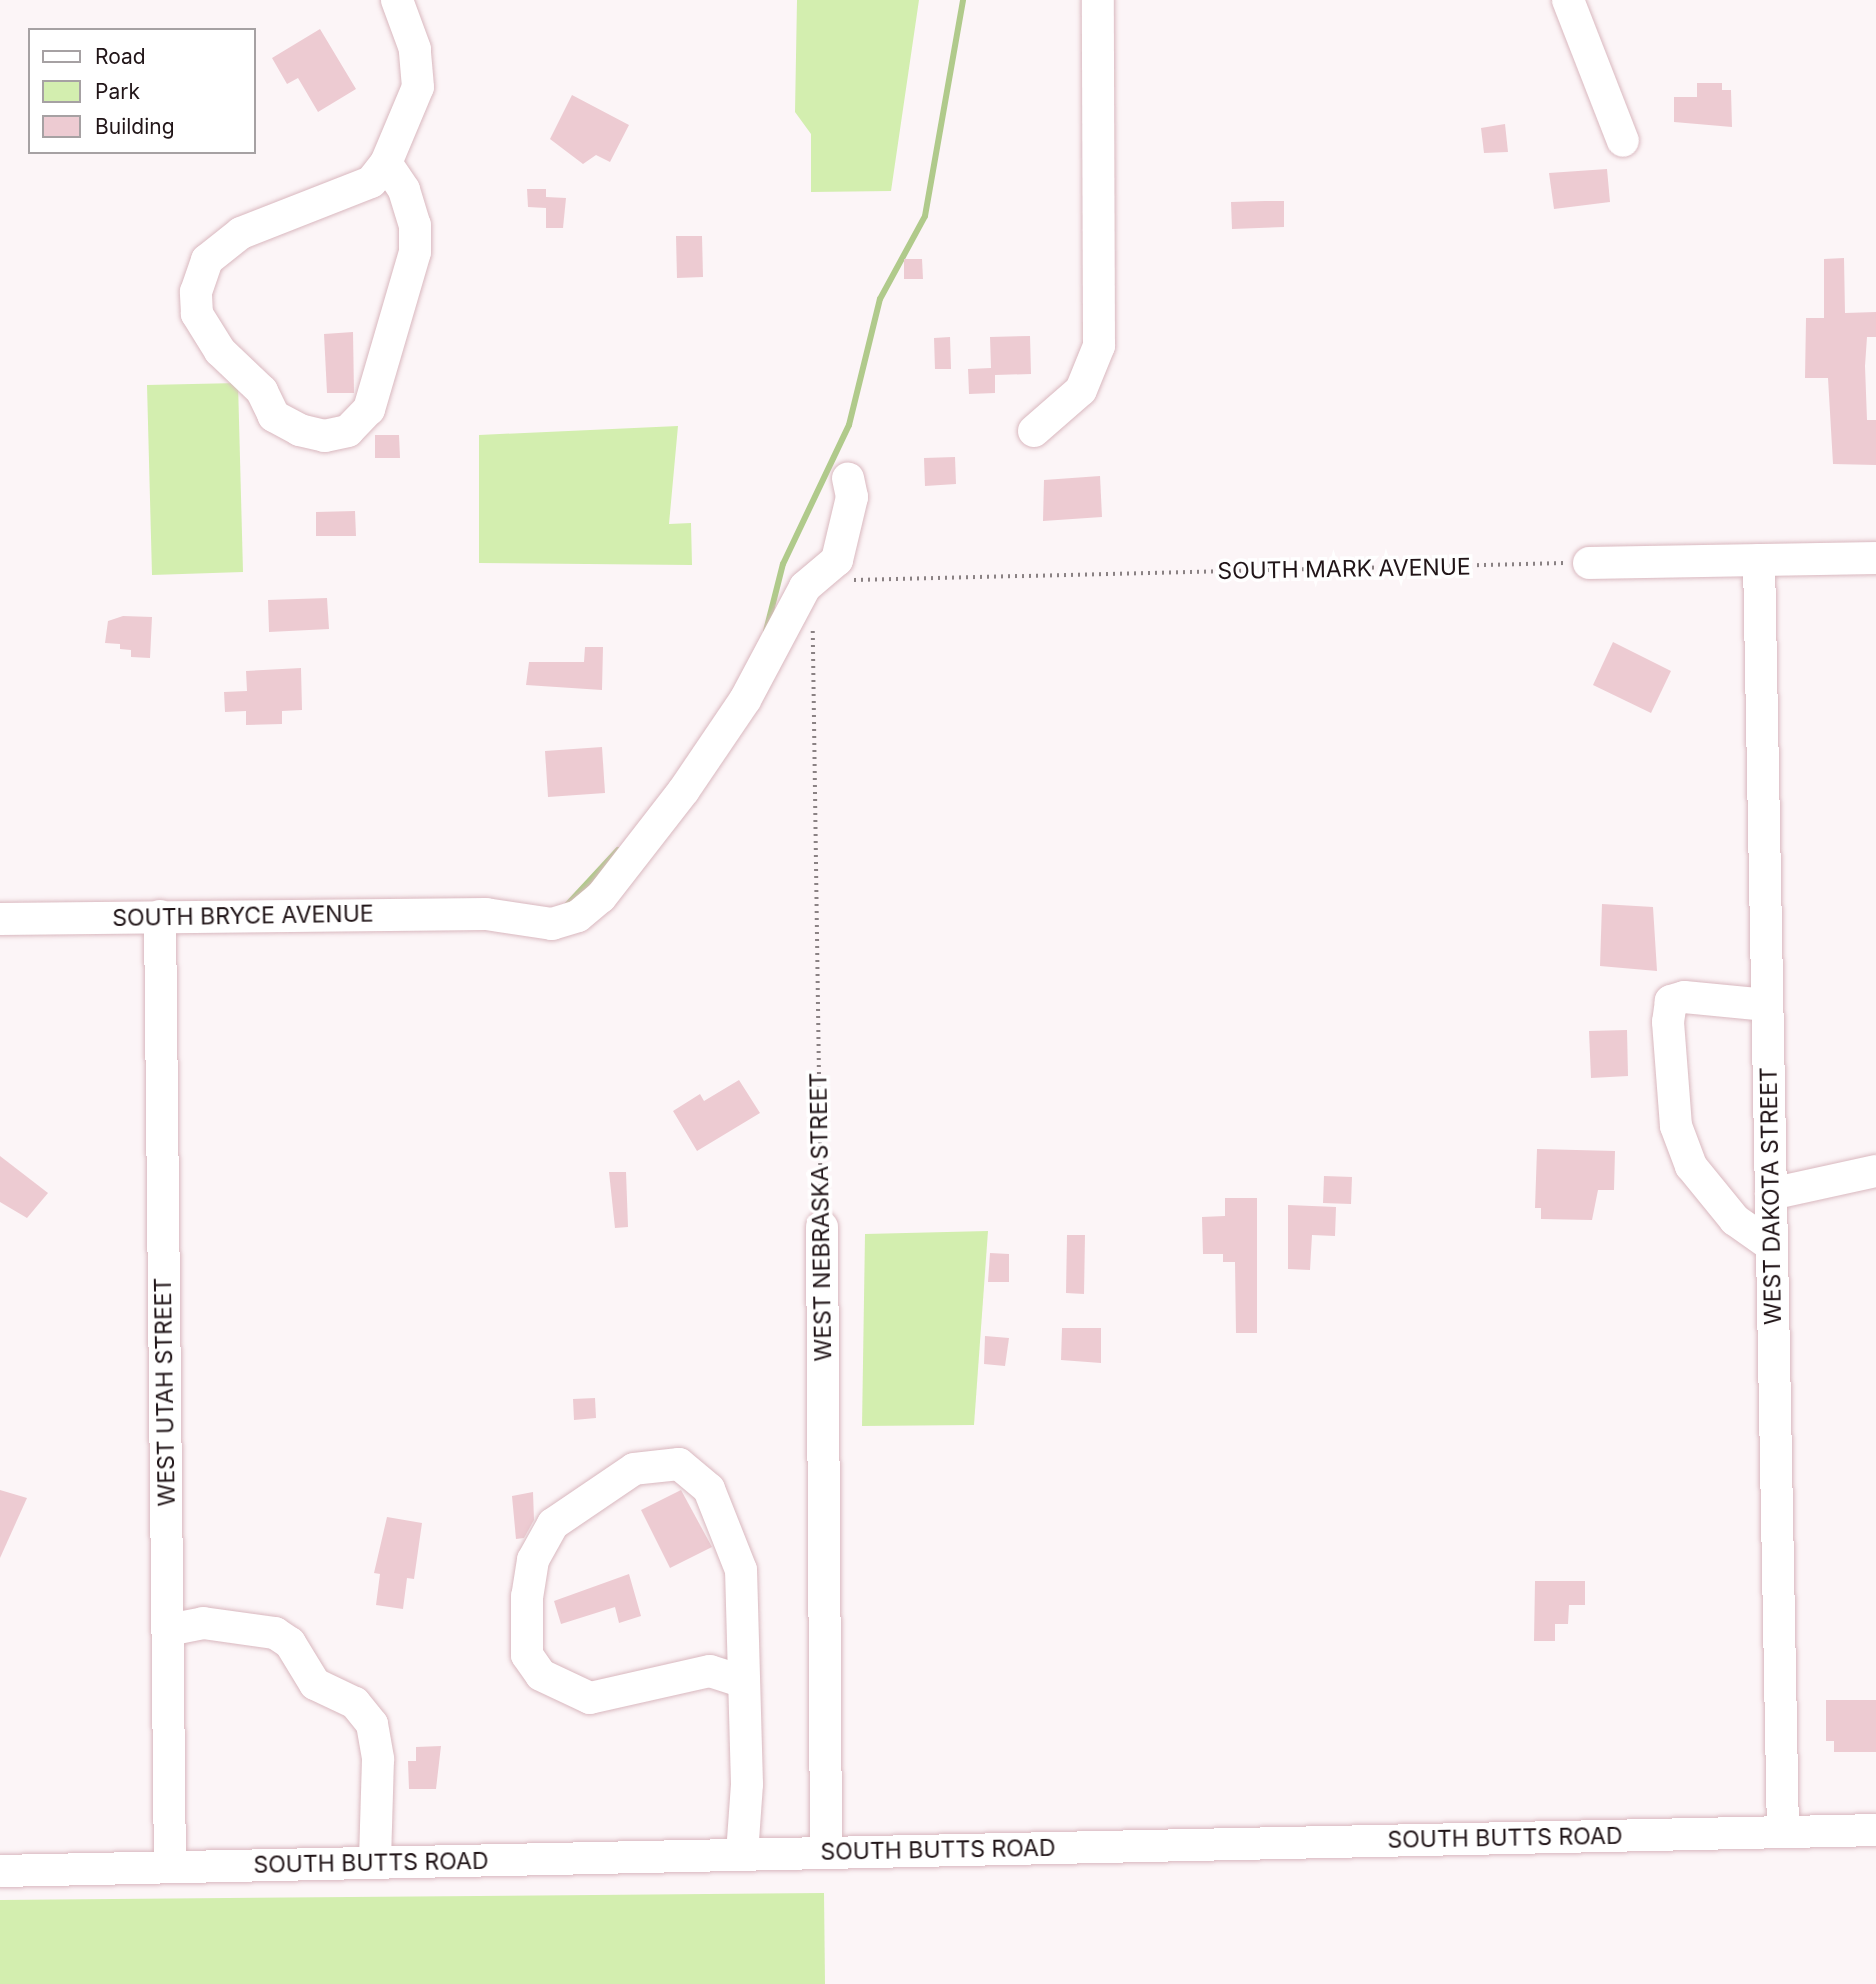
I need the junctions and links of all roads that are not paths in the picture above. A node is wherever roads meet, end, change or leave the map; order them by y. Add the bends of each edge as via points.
1 (397, 0) edge
2 (1098, 0) edge
3 (1568, 0) edge
4 (1623, 141) dead end
5 (386, 163) junction
6 (1034, 431) dead end
7 (848, 478) dead end
8 (1876, 558) edge
9 (1759, 559) junction
10 (1589, 563) road end
11 (160, 916) junction
12 (0, 919) edge
13 (1767, 1005) junction
14 (1876, 1171) edge
15 (1771, 1194) junction
16 (822, 1227) road end
17 (1772, 1246) junction
18 (168, 1630) junction
19 (743, 1682) junction
20 (1876, 1830) edge
21 (1783, 1832) junction
22 (826, 1852) junction
23 (742, 1854) junction
24 (375, 1862) junction
25 (170, 1867) junction
26 (0, 1871) edge

1 - 5 street via 415,49 418,87
2 - 6 street via 1099,346 1081,390
3 - 4 street
5 - 5 street via 371,182 241,233 207,260 196,292 197,314 220,351 262,391 274,416 300,430 325,436 348,432 369,409 415,252 415,225 404,190
7 - 11 street, SOUTH BRYCE AVENUE via 852,497 837,560 812,582 745,700 601,897 578,916 552,924 486,914
8 - 9 street
9 - 10 street
9 - 13 street, WEST DAKOTA STREET
11 - 12 street, SOUTH BRYCE AVENUE
11 - 18 street, WEST UTAH STREET
13 - 15 street, WEST DAKOTA STREET
13 - 17 street via 1684,997 1671,1001 1668,1022 1676,1126 1690,1166 1735,1220
14 - 15 street
15 - 17 street, WEST DAKOTA STREET
16 - 22 street, WEST NEBRASKA STREET
17 - 21 street, WEST DAKOTA STREET
18 - 24 street via 202,1623 275,1633 290,1643 316,1684 355,1703 372,1724 378,1759
18 - 25 street, WEST UTAH STREET
19 - 19 street via 741,1570 709,1489 679,1464 635,1469 553,1524 533,1560 527,1596 527,1655 541,1675 590,1698 710,1671
19 - 23 street via 747,1784
20 - 21 street, SOUTH BUTTS ROAD
21 - 22 street, SOUTH BUTTS ROAD
22 - 23 street, SOUTH BUTTS ROAD
23 - 24 street, SOUTH BUTTS ROAD
24 - 25 street, SOUTH BUTTS ROAD
25 - 26 street, SOUTH BUTTS ROAD

